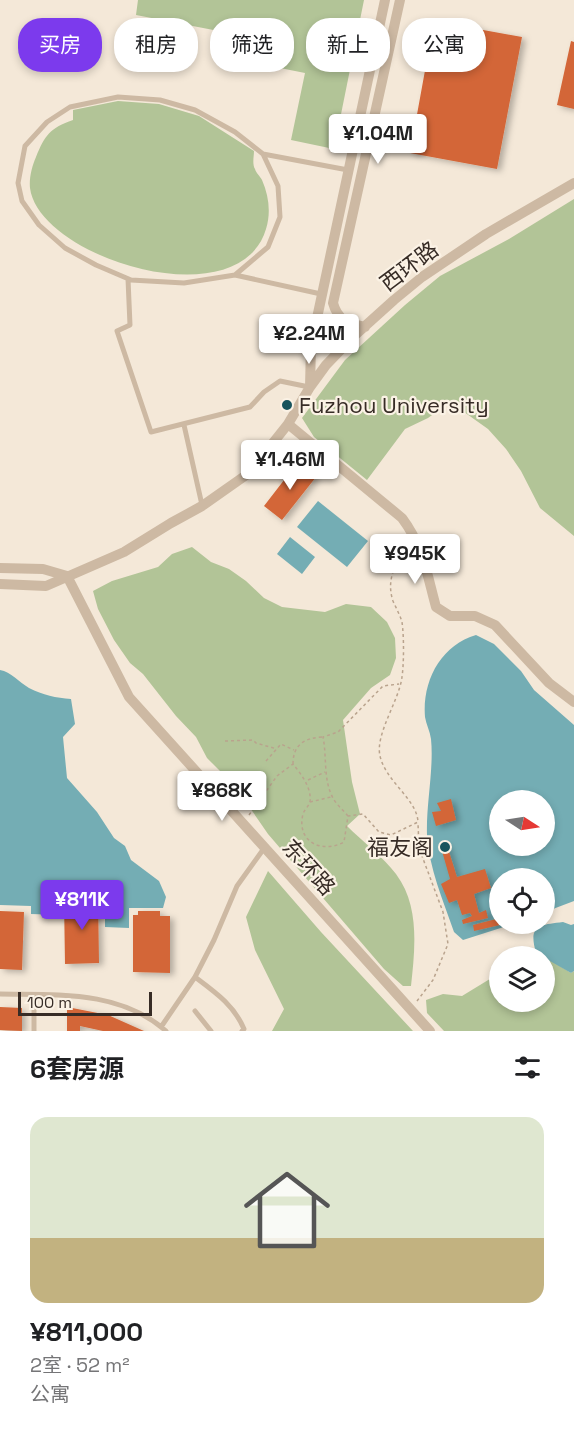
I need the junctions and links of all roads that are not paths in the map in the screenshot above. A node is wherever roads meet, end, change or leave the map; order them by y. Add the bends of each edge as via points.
1 (385, 0) edge
2 (400, 0) edge
3 (353, 144) junction
4 (368, 146) junction
5 (263, 154) junction
6 (348, 170) junction
7 (574, 183) edge
8 (235, 275) junction
9 (128, 279) junction
10 (320, 299) junction
11 (334, 308) junction
12 (365, 327) junction
13 (310, 387) junction
14 (288, 424) junction
15 (184, 425) junction
16 (202, 507) junction
17 (0, 568) edge
18 (67, 576) junction
19 (0, 584) edge
20 (574, 702) edge
21 (265, 848) junction
22 (195, 978) junction
23 (0, 994) edge
24 (34, 995) junction
25 (195, 1011) dead end
26 (164, 1029) edge
27 (34, 1031) edge
28 (211, 1031) edge
29 (242, 1031) edge
30 (430, 1031) edge

1 - 3 street
2 - 4 street
3 - 4 lane
3 - 6 street
4 - 11 street
5 - 6 lane
5 - 8 lane via 278,186 280,217 268,247
5 - 9 lane via 235,132 195,110 160,100 118,97 70,107 47,122 25,146 18,183 22,201 39,225 65,249
6 - 10 street
7 - 12 street, 西环路 via 505,222 431,272
8 - 9 lane via 184,283
8 - 10 lane
9 - 15 lane via 130,325 117,331 151,432
10 - 11 lane
10 - 13 street via 311,346
11 - 12 street via 344,322
12 - 13 street, 西环路 via 326,365
13 - 14 street, 西环路
13 - 15 lane via 280,381 250,407
14 - 16 street, 西环路 via 249,473
14 - 20 street via 402,518 421,548 436,607 450,616 475,616 495,625 549,683
15 - 16 lane
16 - 18 street, 西环路 via 124,552
17 - 18 street via 43,569
18 - 19 street, 西环路 via 46,586
18 - 21 street, 东环路 via 129,697
21 - 22 lane via 237,886
21 - 30 street, 东环路
22 - 26 lane
22 - 29 lane via 222,996 240,1019
23 - 24 lane
24 - 26 lane via 104,999 133,1010
24 - 27 lane
25 - 28 lane

